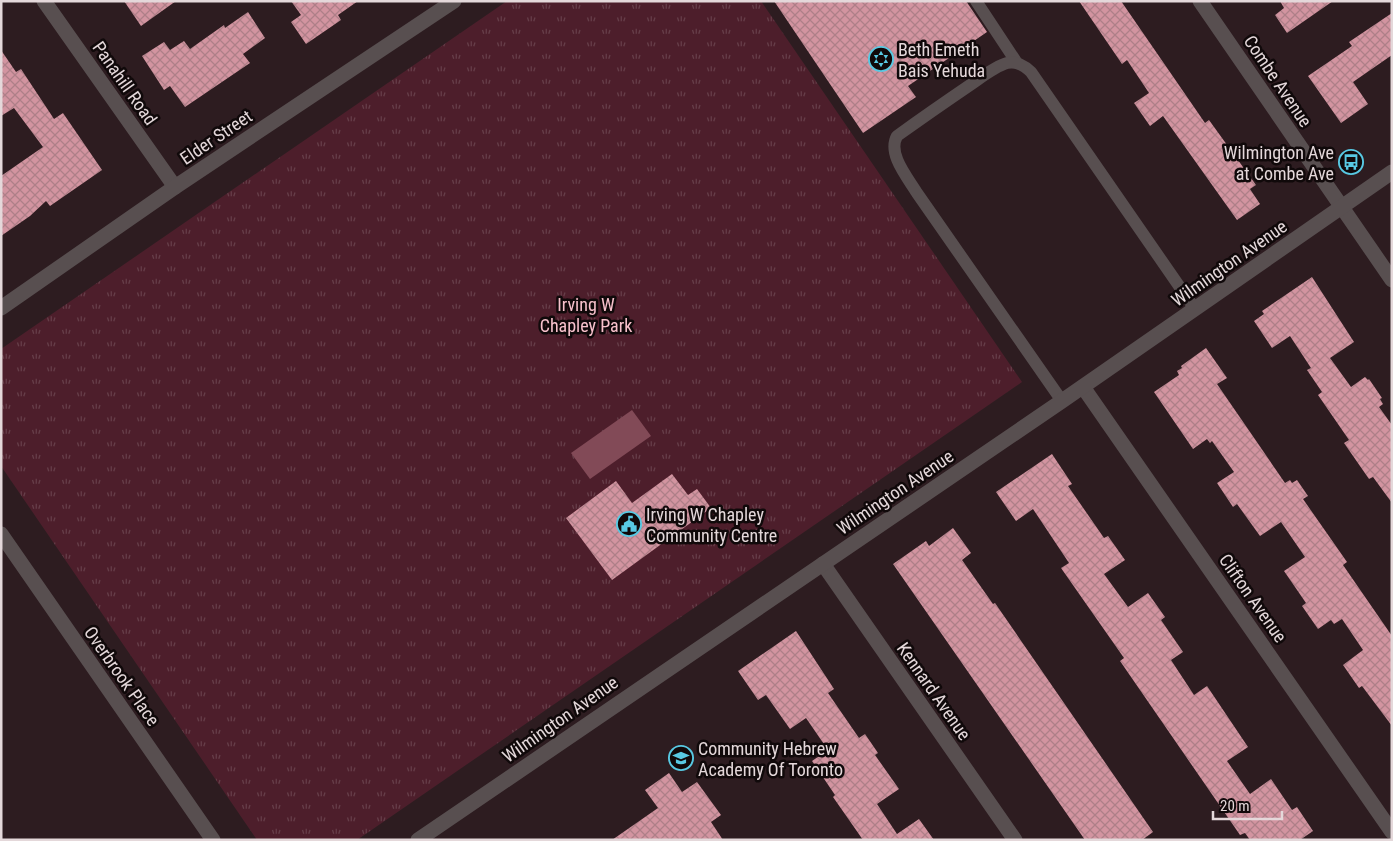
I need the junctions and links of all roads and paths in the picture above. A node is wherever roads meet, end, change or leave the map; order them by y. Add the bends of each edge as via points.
1 (44, 1) edge
2 (454, 1) edge
3 (976, 1) edge
4 (1200, 1) edge
5 (436, 6) edge
6 (1017, 63) junction
7 (1392, 172) edge
8 (175, 187) junction
9 (1343, 207) junction
10 (1392, 280) edge
11 (1, 308) edge
12 (1195, 309) junction
13 (1083, 387) junction
14 (1062, 401) junction
15 (4, 544) edge
16 (823, 564) junction
17 (1392, 832) edge
18 (213, 840) edge
19 (418, 840) edge
20 (1015, 840) edge

1 - 8 street, Panahill Road
2 - 5 street, Elder Street
3 - 6 lane
4 - 9 street, Combe Avenue
5 - 8 street, Elder Street
6 - 12 lane via 1031,72
6 - 14 lane via 1007,63 985,75 932,110 897,136 894,148 917,193
7 - 9 street, Wilmington Avenue
8 - 11 street, Elder Street
9 - 10 street, Combe Avenue
9 - 12 street, Wilmington Avenue
12 - 13 street, Wilmington Avenue
13 - 14 street, Wilmington Avenue
13 - 17 street, Clifton Avenue
14 - 16 street, Wilmington Avenue
15 - 18 street, Overbrook Place
16 - 19 street, Wilmington Avenue
16 - 20 street, Kennard Avenue

